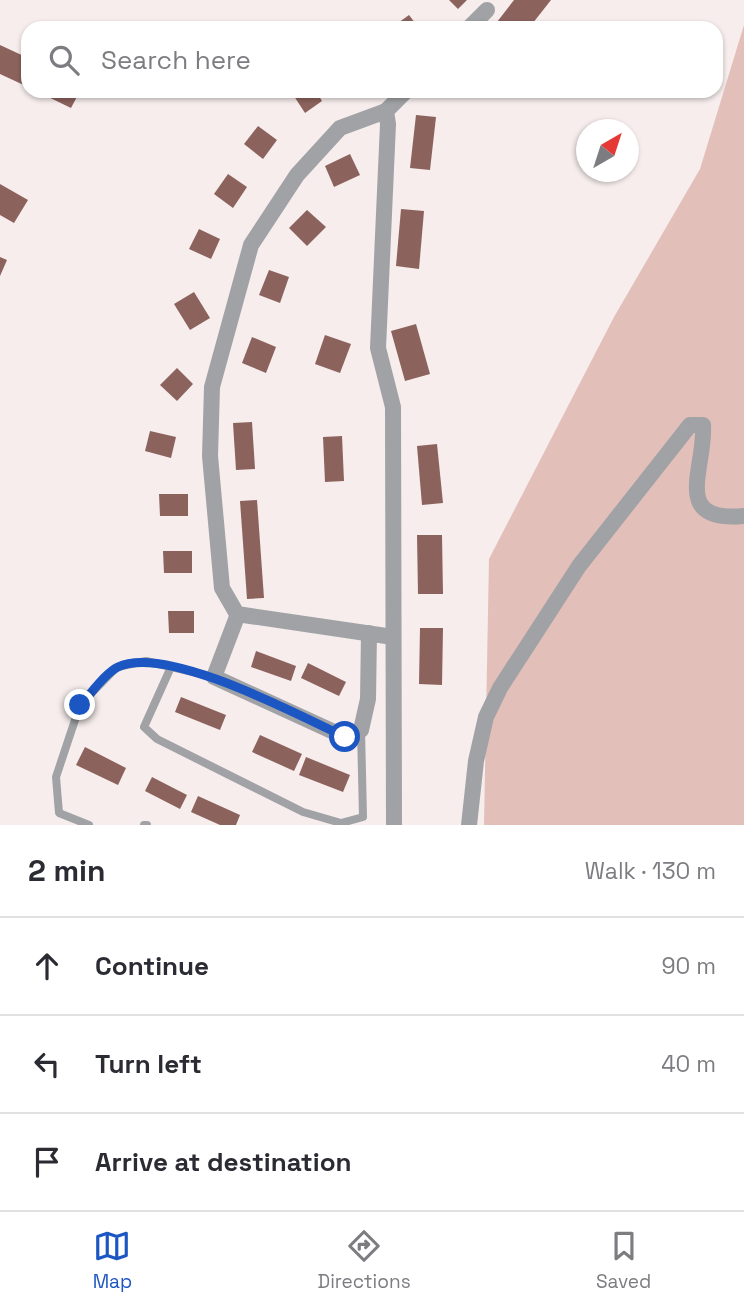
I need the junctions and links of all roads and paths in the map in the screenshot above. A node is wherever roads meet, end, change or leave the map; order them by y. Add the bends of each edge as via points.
1 (487, 9) dead end
2 (476, 21) edge
3 (399, 98) edge
4 (386, 111) junction
5 (744, 516) edge
6 (238, 614) junction
7 (369, 633) junction
8 (393, 637) junction
9 (171, 667) junction
10 (214, 677) junction
11 (361, 730) junction
12 (89, 825) edge
13 (394, 825) edge
14 (469, 825) edge

1 - 2 street
3 - 4 street
4 - 6 street via 340,128 296,175 251,245 212,387 210,456 222,588
4 - 8 street via 378,348 393,407
5 - 14 street via 724,518 699,504 696,490 704,425 691,425 579,566 500,688 478,750
6 - 7 street
6 - 10 street
7 - 8 street
7 - 11 street via 368,699
8 - 13 street
9 - 10 lane
9 - 11 lane via 144,727 157,739 303,812 341,823 363,817
9 - 12 lane via 146,661 117,667 80,705 56,777 60,813
10 - 11 street via 345,737

